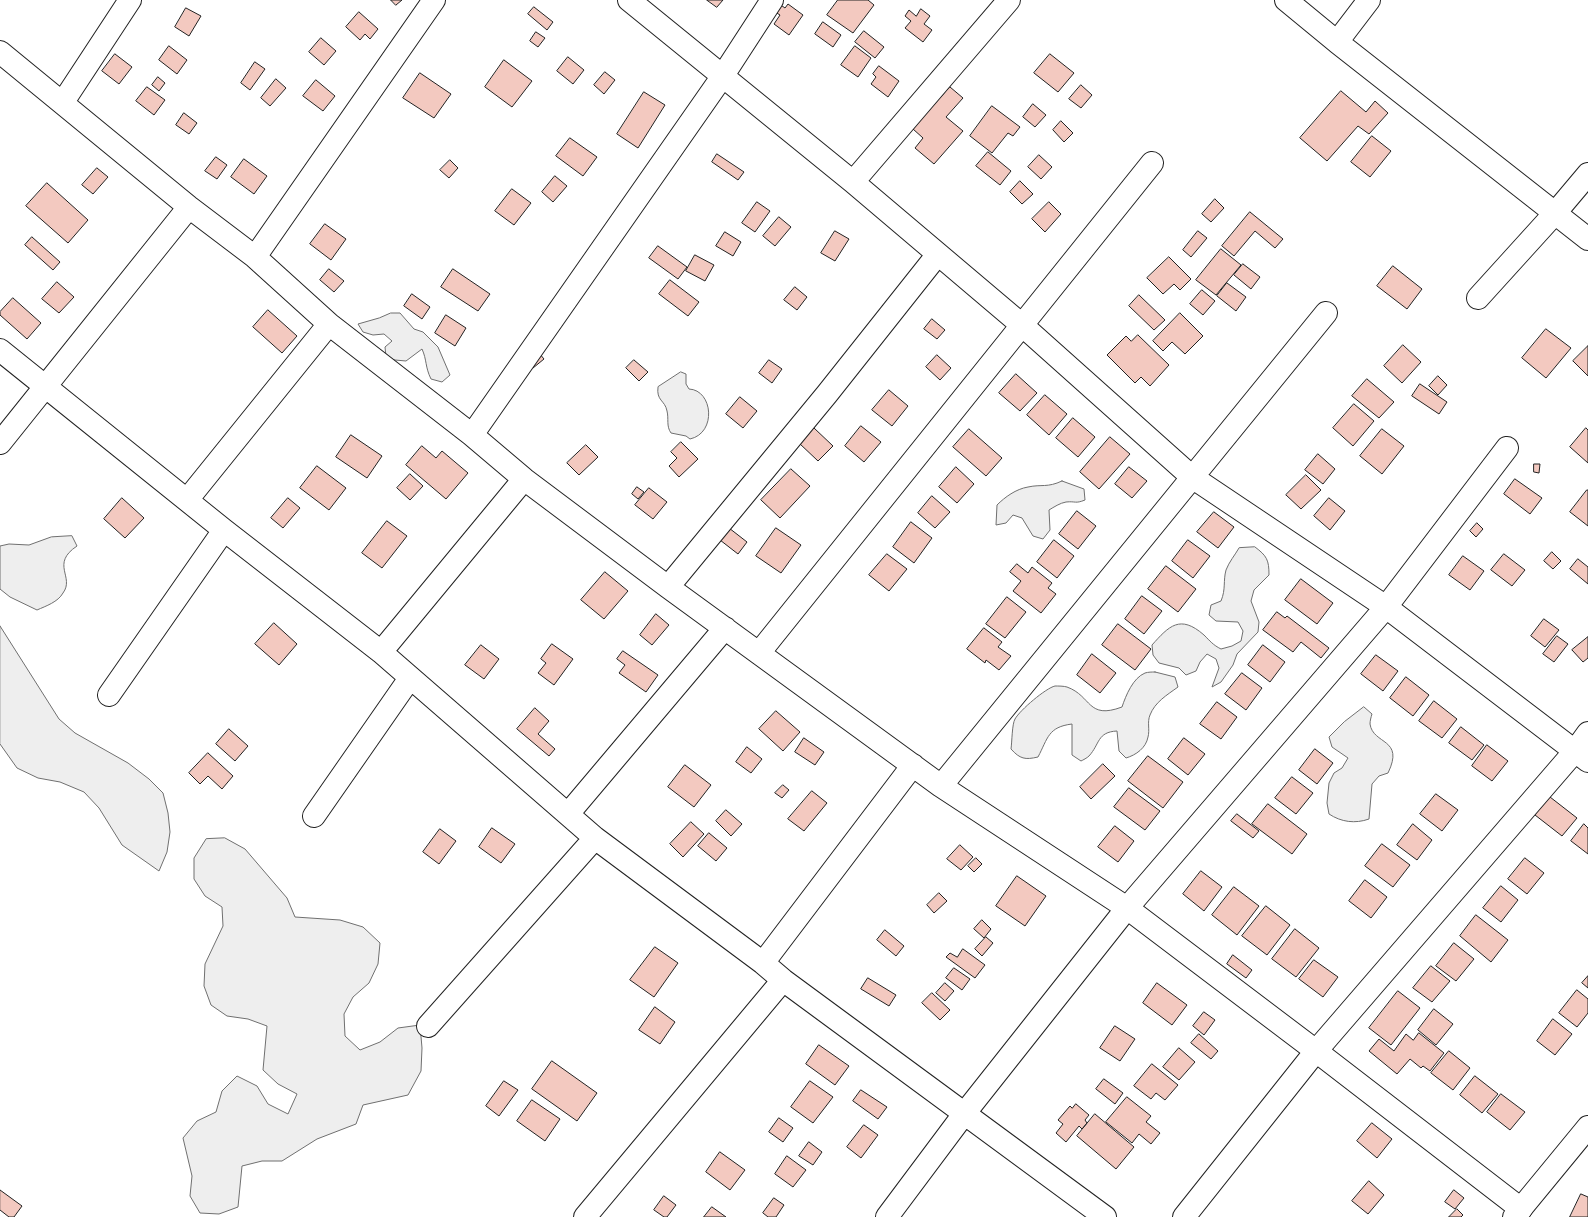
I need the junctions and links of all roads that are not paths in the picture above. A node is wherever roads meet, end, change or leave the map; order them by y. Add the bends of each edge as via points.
1 (130, 0) edge
2 (434, 0) edge
3 (629, 0) edge
4 (772, 0) edge
5 (1009, 0) edge
6 (1286, 0) edge
7 (1369, 0) edge
8 (1337, 42) junction
9 (0, 52) edge
10 (722, 77) junction
11 (63, 102) junction
12 (1152, 163) dead end
13 (1588, 174) edge
14 (853, 182) junction
15 (189, 207) junction
16 (1556, 212) junction
17 (1588, 239) edge
18 (938, 254) junction
19 (255, 257) junction
20 (1478, 298) dead end
21 (1326, 313) dead end
22 (329, 324) junction
23 (1023, 326) junction
24 (0, 350) edge
25 (45, 386) junction
26 (472, 435) junction
27 (0, 443) edge
28 (1507, 448) dead end
29 (1192, 477) junction
30 (524, 479) junction
31 (187, 500) junction
32 (224, 530) junction
33 (668, 587) junction
34 (1386, 608) junction
35 (725, 628) junction
36 (381, 652) junction
37 (759, 653) junction
38 (410, 678) junction
39 (109, 695) dead end
40 (1588, 733) edge
41 (1581, 756) edge
42 (913, 765) junction
43 (941, 786) junction
44 (568, 814) junction
45 (314, 816) dead end
46 (595, 838) junction
47 (1127, 908) junction
48 (763, 963) junction
49 (783, 980) junction
50 (428, 1026) dead end
51 (1316, 1051) junction
52 (964, 1114) junction
53 (1588, 1127) edge
54 (1518, 1213) edge
55 (585, 1217) edge
56 (887, 1217) edge
57 (1104, 1217) edge
58 (1184, 1217) edge

1 - 11 street
2 - 19 street
3 - 10 street
4 - 10 street
5 - 14 street
6 - 8 street
7 - 8 street
8 - 16 street
9 - 11 street
10 - 14 street
10 - 26 street
11 - 15 street
12 - 23 street
13 - 16 street
14 - 18 street
15 - 19 street
15 - 25 street
16 - 17 street
16 - 20 street
18 - 23 street
18 - 33 street
19 - 22 street
21 - 29 street
22 - 26 street
22 - 31 street
23 - 29 street
23 - 37 street
24 - 25 street
25 - 27 street
25 - 31 street
26 - 30 street
28 - 34 street
29 - 34 street
29 - 43 street
30 - 33 street
30 - 36 street
31 - 32 street
32 - 36 street
32 - 39 street
33 - 35 street
34 - 41 street
34 - 47 street
35 - 37 street
35 - 44 street
36 - 38 street
37 - 42 street
38 - 44 street
38 - 45 street
40 - 41 street
41 - 51 street
42 - 43 street
42 - 48 street
43 - 47 street
44 - 46 street
46 - 48 street
46 - 50 street
47 - 51 street
47 - 52 street
48 - 49 street
49 - 52 street
49 - 55 street
51 - 54 street
51 - 58 street
52 - 56 street
52 - 57 street
53 - 54 street

